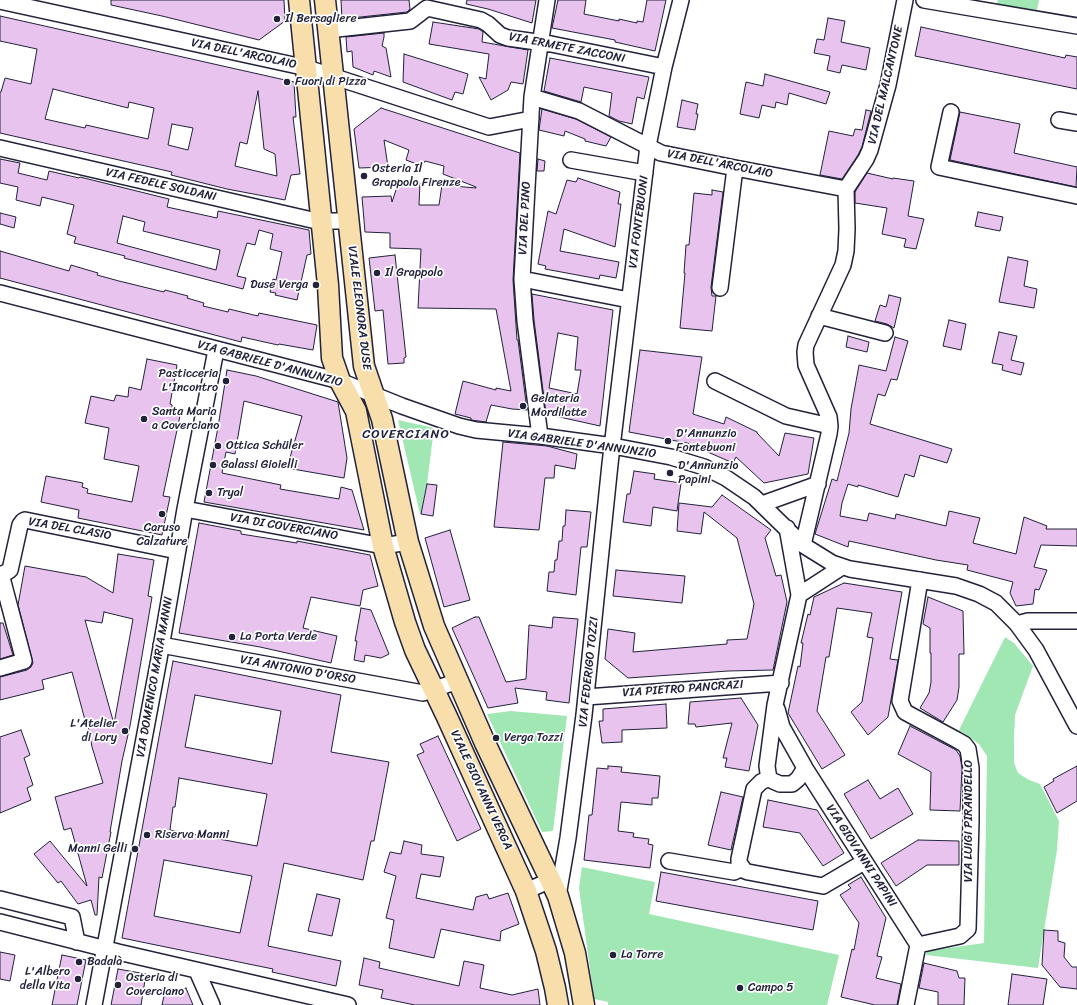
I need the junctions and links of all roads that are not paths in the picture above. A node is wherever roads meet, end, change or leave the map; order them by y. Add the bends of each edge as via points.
1 (299, 0) edge
2 (325, 0) edge
3 (547, 0) edge
4 (681, 0) edge
5 (905, 0) edge
6 (924, 0) edge
7 (0, 1) edge
8 (428, 4) edge
9 (988, 5) edge
10 (1077, 26) edge
11 (328, 30) junction
12 (541, 42) junction
13 (664, 67) junction
14 (307, 68) junction
15 (333, 75) junction
16 (532, 97) junction
17 (951, 112) dead end
18 (531, 119) junction
19 (1059, 120) dead end
20 (1077, 123) edge
21 (648, 146) junction
22 (0, 148) edge
23 (571, 160) dead end
24 (735, 168) junction
25 (645, 173) junction
26 (846, 189) junction
27 (1077, 196) edge
28 (322, 221) junction
29 (348, 221) junction
30 (522, 279) junction
31 (720, 288) dead end
32 (0, 293) edge
33 (629, 300) junction
34 (819, 316) junction
35 (885, 333) dead end
36 (216, 350) junction
37 (340, 381) junction
38 (716, 381) dead end
39 (374, 394) junction
40 (830, 421) junction
41 (540, 436) junction
42 (613, 446) junction
43 (818, 484) junction
44 (762, 504) junction
45 (185, 509) junction
46 (787, 528) junction
47 (408, 542) junction
48 (803, 545) junction
49 (383, 546) junction
50 (177, 550) junction
51 (842, 567) junction
52 (1, 574) edge
53 (920, 580) junction
54 (800, 595) junction
55 (1077, 621) edge
56 (1017, 624) junction
57 (161, 645) junction
58 (0, 668) edge
59 (458, 681) junction
60 (781, 683) junction
61 (434, 690) junction
62 (586, 697) junction
63 (775, 705) junction
64 (1077, 726) edge
65 (805, 768) junction
66 (769, 778) junction
67 (669, 862) dead end
68 (864, 862) junction
69 (742, 868) junction
70 (554, 888) junction
71 (526, 891) junction
72 (0, 899) edge
73 (0, 922) edge
74 (77, 942) junction
75 (918, 945) junction
76 (104, 949) junction
77 (197, 971) junction
78 (94, 1005) edge
79 (212, 1005) edge
80 (348, 1005) edge
81 (558, 1005) edge
82 (584, 1005) edge
83 (906, 1005) edge

1 - 14 main road
2 - 11 main road, VIALE ELEONORA DUSE
3 - 12 street, VIA DEL PINO
4 - 13 street, VIA FONTEBUONI
5 - 26 street, VIA DEL MALCANTONE via 888,85 870,150
6 - 9 street
7 - 14 street, VIA DELL'ARCOLAIO
8 - 11 street, VIA ERMETE ZACCONI via 410,21
8 - 12 street, VIA ERMETE ZACCONI via 484,21 504,36
9 - 10 street
11 - 15 main road, VIALE ELEONORA DUSE
12 - 13 street, VIA ERMETE ZACCONI
12 - 16 street, VIA DEL PINO
13 - 21 street, VIA FONTEBUONI
14 - 15 street, VIA DELL'ARCOLAIO
14 - 28 main road
15 - 18 street, VIA DELL'ARCOLAIO via 489,127
15 - 29 main road, VIALE ELEONORA DUSE
16 - 18 street, VIA DEL PINO
16 - 21 street, VIA DELL'ARCOLAIO via 579,111
17 - 27 street via 939,167
18 - 30 street, VIA DEL PINO
19 - 20 street
21 - 24 street, VIA DELL'ARCOLAIO via 661,153
21 - 25 street, VIA FONTEBUONI
22 - 28 street, VIA FEDELE SOLDANI
23 - 25 street
24 - 26 street, VIA DELL'ARCOLAIO
24 - 31 street
25 - 33 street, VIA FONTEBUONI
26 - 34 street via 846,251 843,265
28 - 29 street
28 - 37 main road via 332,358
29 - 39 main road, VIALE ELEONORA DUSE via 364,366
30 - 33 street
30 - 41 street, VIA DEL PINO
32 - 36 street, VIA GABRIELE D'ANNUNZIO
33 - 42 street, VIA FONTEBUONI
34 - 35 street
34 - 40 street via 806,345 805,358 808,372
36 - 37 street, VIA GABRIELE D'ANNUNZIO
36 - 45 street, VIA DOMENICO MARIA MANNI
37 - 39 street, VIA GABRIELE D'ANNUNZIO
37 - 49 main road, VIALE GIOVANNI VERGA via 356,411
38 - 40 street via 786,416
39 - 41 street, VIA GABRIELE D'ANNUNZIO via 459,426
39 - 47 main road, VIALE GIOVANNI VERGA via 382,419
40 - 43 street
41 - 42 street, VIA GABRIELE D'ANNUNZIO
42 - 44 street, VIA GABRIELE D'ANNUNZIO via 670,457 704,467 730,480
42 - 62 street, VIA FEDERIGO TOZZI
43 - 44 street
43 - 48 street
44 - 46 street, VIA GABRIELE D'ANNUNZIO
45 - 49 street, VIA DI COVERCIANO
45 - 50 street, VIA DOMENICO MARIA MANNI
46 - 48 street, VIA GABRIELE D'ANNUNZIO
46 - 54 street
47 - 49 street
47 - 59 main road, VIALE GIOVANNI VERGA via 434,626
48 - 51 street, VIA GABRIELE D'ANNUNZIO
49 - 61 main road, VIALE GIOVANNI VERGA via 404,622
50 - 52 street, VIA DEL CLASIO via 25,520 20,525 10,570
50 - 57 street, VIA DOMENICO MARIA MANNI
51 - 53 street, VIA GABRIELE D'ANNUNZIO
51 - 54 street
52 - 58 street via 24,661
53 - 56 street, VIA GABRIELE D'ANNUNZIO via 956,586 979,594 996,603
53 - 75 street, VIA LUIGI PIRANDELLO via 900,701 905,712 964,744 968,749 971,806 968,930 960,936
54 - 60 street
55 - 56 street via 1028,621
56 - 64 street, VIA GABRIELE D'ANNUNZIO via 1036,650
57 - 61 street, VIA ANTONIO D'ORSO via 423,693
57 - 76 street, VIA DOMENICO MARIA MANNI
59 - 61 street
59 - 70 main road, VIALE GIOVANNI VERGA
60 - 62 street, VIA PIETRO PANCRAZI
60 - 63 street
61 - 71 main road, VIALE GIOVANNI VERGA
62 - 70 street, VIA FEDERIGO TOZZI via 568,838
63 - 65 street, VIA GIOVANNI PAPINI via 782,727
63 - 66 street via 767,766
65 - 66 street via 792,784 780,784
65 - 68 street, VIA GIOVANNI PAPINI
66 - 69 street via 754,789 739,859
67 - 69 street via 734,872
68 - 69 street via 827,885 819,886 748,872
68 - 75 street, VIA GIOVANNI PAPINI
70 - 71 street
70 - 82 main road, VIALE GIOVANNI VERGA via 575,953
71 - 81 main road, VIALE GIOVANNI VERGA via 548,957
72 - 74 street via 72,917
73 - 74 street
74 - 76 street
75 - 83 street
76 - 77 street
76 - 78 street, VIA DOMENICO MARIA MANNI
77 - 79 street
77 - 80 street

